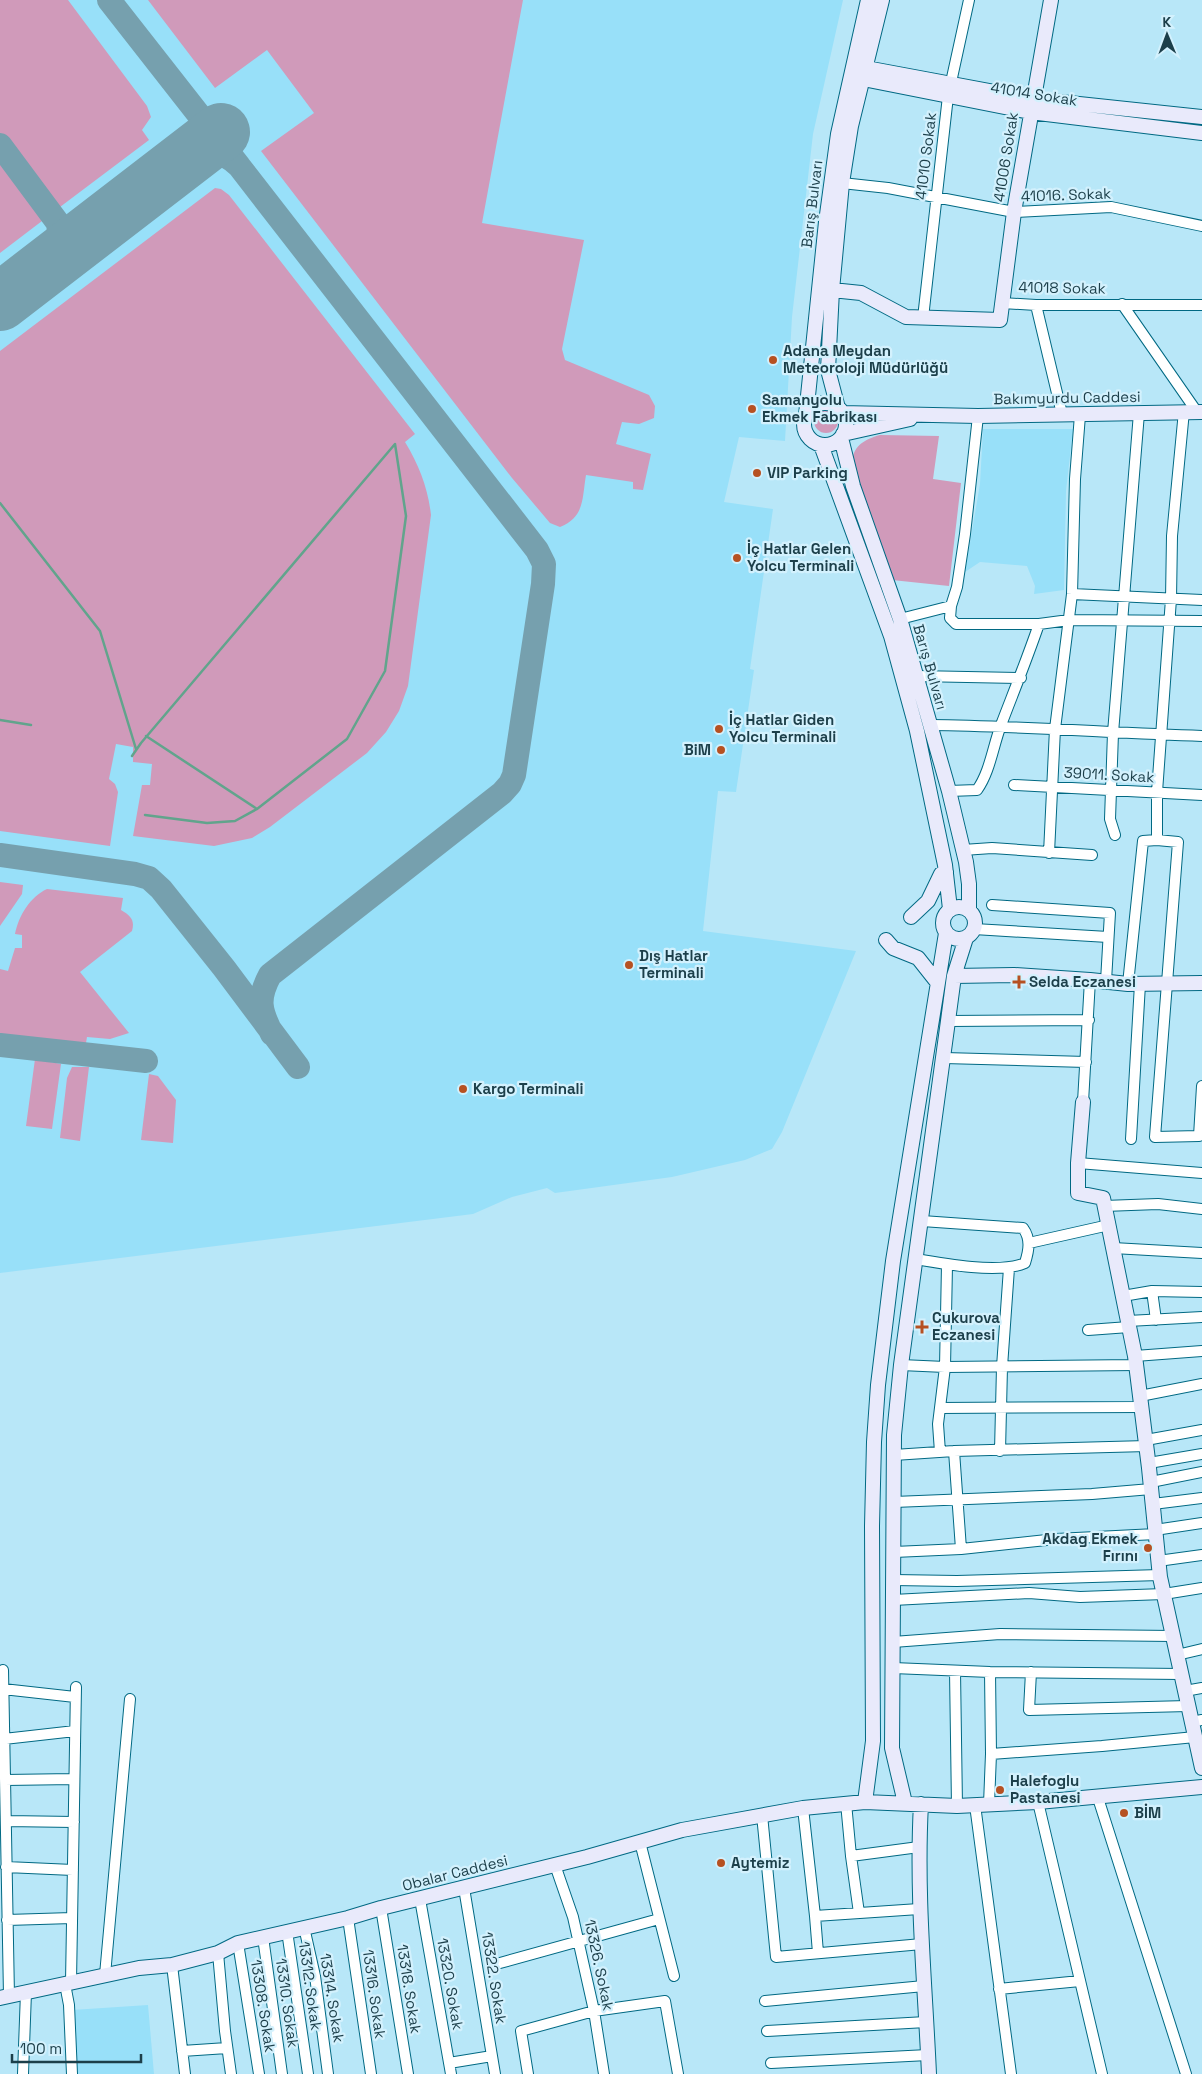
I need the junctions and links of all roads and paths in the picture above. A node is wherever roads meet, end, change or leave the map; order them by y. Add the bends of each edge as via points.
1 (868, 0) edge
2 (882, 0) edge
3 (969, 0) edge
4 (1051, 0) edge
5 (861, 73) junction
6 (949, 90) junction
7 (1031, 106) junction
8 (1202, 117) edge
9 (1202, 132) edge
10 (842, 183) junction
11 (936, 197) junction
12 (1014, 212) junction
13 (832, 222) junction
14 (1202, 226) edge
15 (832, 290) junction
16 (1002, 303) junction
17 (1122, 304) junction
18 (1036, 305) junction
19 (1202, 305) edge
20 (923, 318) junction
21 (840, 411) junction
22 (1194, 412) edge
23 (933, 414) junction
24 (1062, 414) junction
25 (1139, 414) junction
26 (806, 415) junction
27 (1080, 415) junction
28 (978, 416) junction
29 (842, 436) junction
30 (821, 445) junction
31 (1072, 594) junction
32 (1123, 596) junction
33 (1171, 599) junction
34 (1202, 600) edge
35 (950, 606) junction
36 (900, 619) junction
37 (1069, 620) junction
38 (1121, 620) junction
39 (1168, 620) junction
40 (1202, 621) edge
41 (1039, 624) junction
42 (916, 676) junction
43 (1021, 678) junction
44 (930, 725) junction
45 (1001, 726) junction
46 (1055, 729) junction
47 (1113, 733) junction
48 (1161, 734) junction
49 (1202, 736) edge
50 (1014, 785) dead end
51 (1052, 787) junction
52 (1111, 790) junction
53 (949, 791) junction
54 (1157, 792) junction
55 (1202, 794) edge
56 (1115, 835) dead end
57 (1157, 840) junction
58 (963, 850) junction
59 (1049, 853) junction
60 (1092, 855) dead end
61 (946, 872) junction
62 (992, 905) dead end
63 (950, 909) junction
64 (969, 910) junction
65 (911, 917) dead end
66 (946, 933) junction
67 (970, 933) junction
68 (1108, 938) junction
69 (886, 940) dead end
70 (954, 976) junction
71 (1090, 980) junction
72 (1106, 981) junction
73 (937, 982) junction
74 (1202, 983) edge
75 (1134, 984) junction
76 (1166, 984) junction
77 (1089, 1020) junction
78 (948, 1021) junction
79 (944, 1058) junction
80 (1086, 1062) junction
81 (1202, 1086) edge
82 (1083, 1102) joint
83 (1131, 1139) dead end
84 (1078, 1163) junction
85 (1202, 1173) edge
86 (1104, 1206) junction
87 (1202, 1209) edge
88 (922, 1221) junction
89 (1109, 1225) junction
90 (1029, 1243) junction
91 (1114, 1248) junction
92 (1202, 1253) edge
93 (916, 1259) junction
94 (947, 1264) junction
95 (1009, 1268) junction
96 (1152, 1291) junction
97 (1202, 1292) edge
98 (1123, 1296) junction
99 (1202, 1317) edge
100 (1156, 1320) junction
101 (1129, 1324) junction
102 (1088, 1330) dead end
103 (1202, 1351) edge
104 (1136, 1361) junction
105 (901, 1365) junction
106 (945, 1367) junction
107 (1002, 1367) junction
108 (1202, 1384) edge
109 (1141, 1401) junction
110 (940, 1408) junction
111 (1000, 1408) junction
112 (1202, 1430) edge
113 (1146, 1443) junction
114 (954, 1451) junction
115 (1000, 1451) junction
116 (940, 1452) junction
117 (1202, 1454) edge
118 (894, 1455) junction
119 (1149, 1463) junction
120 (1202, 1472) edge
121 (1151, 1486) junction
122 (1202, 1498) edge
123 (956, 1499) junction
124 (894, 1502) junction
125 (1153, 1504) junction
126 (1202, 1523) edge
127 (1156, 1532) junction
128 (961, 1549) junction
129 (894, 1552) junction
130 (1202, 1555) edge
131 (1159, 1568) junction
132 (893, 1580) junction
133 (1202, 1588) edge
134 (1164, 1594) junction
135 (893, 1600) junction
136 (1173, 1636) junction
137 (893, 1642) junction
138 (1202, 1649) edge
139 (1177, 1655) junction
140 (893, 1668) junction
141 (3, 1670) dead end
142 (956, 1671) junction
143 (990, 1672) junction
144 (1031, 1672) junction
145 (1181, 1674) junction
146 (1202, 1688) edge
147 (3, 1689) junction
148 (1185, 1691) junction
149 (130, 1699) dead end
150 (1188, 1706) junction
151 (1197, 1721) edge
152 (75, 1731) junction
153 (1195, 1737) junction
154 (4, 1739) junction
155 (991, 1754) junction
156 (1202, 1768) edge
157 (74, 1779) junction
158 (5, 1780) junction
159 (1202, 1787) edge
160 (1098, 1798) junction
161 (865, 1802) junction
162 (1038, 1802) junction
163 (846, 1803) junction
164 (905, 1803) junction
165 (922, 1804) junction
166 (989, 1804) junction
167 (974, 1805) junction
168 (957, 1806) junction
169 (803, 1808) junction
170 (762, 1814) junction
171 (6, 1821) junction
172 (74, 1822) junction
173 (640, 1842) junction
174 (919, 1847) junction
175 (851, 1856) junction
176 (555, 1865) junction
177 (6, 1867) junction
178 (73, 1870) junction
179 (464, 1888) junction
180 (420, 1898) junction
181 (381, 1908) junction
182 (919, 1908) junction
183 (859, 1913) junction
184 (815, 1916) junction
185 (72, 1918) junction
186 (348, 1918) junction
187 (8, 1920) junction
188 (659, 1920) junction
189 (304, 1927) junction
190 (287, 1931) junction
191 (263, 1937) junction
192 (579, 1942) junction
193 (238, 1943) junction
194 (922, 1944) junction
195 (218, 1953) junction
196 (818, 1953) junction
197 (500, 1963) dead end
198 (172, 1965) junction
199 (105, 1975) junction
200 (674, 1976) dead end
201 (1080, 1981) junction
202 (68, 1983) junction
203 (924, 1986) junction
204 (999, 1989) junction
205 (26, 1992) junction
206 (4, 1997) edge
207 (765, 2000) dead end
208 (594, 2011) junction
209 (926, 2022) junction
210 (767, 2031) dead end
211 (227, 2048) junction
212 (182, 2051) junction
213 (928, 2054) junction
214 (492, 2056) junction
215 (449, 2063) junction
216 (770, 2063) dead end
217 (23, 2074) edge
218 (72, 2074) edge
219 (185, 2074) edge
220 (231, 2074) edge
221 (259, 2074) edge
222 (282, 2074) edge
223 (308, 2074) edge
224 (328, 2074) edge
225 (371, 2074) edge
226 (408, 2074) edge
227 (451, 2074) edge
228 (495, 2074) edge
229 (528, 2074) edge
230 (604, 2074) edge
231 (678, 2074) edge
232 (929, 2074) edge
233 (1011, 2074) edge
234 (1102, 2074) edge
235 (1186, 2074) edge

1 - 5 main road, Barış Bulvarı
2 - 5 main road, Barış Bulvarı
3 - 6 street, 41010 Sokak
4 - 7 main road, 41006 Sokak
5 - 6 main road, 41014 Sokak
5 - 10 main road, Barış Bulvarı
5 - 13 main road, Barış Bulvarı via 838,134
6 - 7 main road, 41014 Sokak
6 - 11 street, 41010 Sokak
7 - 8 main road, 41014 Sokak
7 - 9 main road, 41014 Sokak
7 - 12 main road, 41006 Sokak
10 - 11 street, 41016. Sokak
10 - 13 main road, Barış Bulvarı
11 - 12 street, 41016. Sokak
11 - 20 street, 41010 Sokak
12 - 14 street, 41016. Sokak via 1111,207
12 - 16 main road, 41006 Sokak
13 - 15 main road, Barış Bulvarı
13 - 26 main road, Barış Bulvarı
15 - 20 main road via 861,293 906,317
15 - 21 main road, Barış Bulvarı via 828,370
16 - 18 street, 41018 Sokak
16 - 20 main road, 41006 Sokak via 1000,320
17 - 18 street, 41018 Sokak
17 - 19 street, 41018 Sokak
17 - 22 street
18 - 24 street
21 - 23 main road, Bakımyurdu Caddesi
21 - 26 main road via 832,405 820,404
21 - 29 main road, Barış Bulvarı via 845,420
22 - 25 main road, Bakımyurdu Caddesi
22 - 33 street via 1172,536
23 - 28 main road, Bakımyurdu Caddesi
23 - 29 main road, Bakımyurdu Caddesi
24 - 27 main road, Bakımyurdu Caddesi
24 - 28 main road, Bakımyurdu Caddesi
25 - 27 main road, Bakımyurdu Caddesi
25 - 32 street
26 - 30 main road, Barış Bulvarı via 804,432 810,440
27 - 31 street
28 - 35 street via 957,587
29 - 30 main road via 832,444
29 - 36 main road, Barış Bulvarı via 853,486
30 - 61 main road, Barış Bulvarı via 891,636 917,731
31 - 32 street
31 - 37 street
32 - 33 street
32 - 38 street
33 - 34 street
33 - 39 street
35 - 36 street
35 - 41 street via 950,618 956,624
36 - 42 main road, Barış Bulvarı
37 - 38 street
37 - 41 street
37 - 46 street
38 - 39 street
38 - 47 street
39 - 40 street
39 - 48 street
41 - 43 street
42 - 43 street
42 - 44 main road, Barış Bulvarı
43 - 45 street
44 - 45 street
44 - 53 main road, Barış Bulvarı
45 - 46 street
45 - 53 street via 983,781 976,790
46 - 47 street
46 - 51 street
47 - 48 street
47 - 52 street
48 - 49 street
48 - 54 street
50 - 51 street, 39011. Sokak
51 - 52 street, 39011. Sokak
51 - 59 street
52 - 54 street, 39011. Sokak
52 - 56 street via 1110,819
53 - 58 main road, Barış Bulvarı
54 - 55 street, 39011. Sokak
54 - 57 street
57 - 75 street via 1143,842
57 - 76 street via 1178,842
58 - 59 street via 992,848
58 - 64 main road, Barış Bulvarı via 969,884
59 - 60 street
61 - 63 main road, Barış Bulvarı
61 - 65 main road via 941,874 926,904
62 - 68 street via 1110,913
63 - 64 main road via 960,906
63 - 66 main road via 943,920
64 - 67 main road via 975,919
66 - 67 main road via 955,939
66 - 73 main road
67 - 68 street
67 - 70 main road
68 - 72 street
69 - 73 main road via 893,948 918,958
70 - 71 main road via 1014,975
70 - 78 main road
71 - 72 main road
71 - 77 street
72 - 75 main road
73 - 161 main road via 893,1262 878,1385 872,1526 873,1741
74 - 76 main road
75 - 76 main road
75 - 83 street
76 - 81 street via 1155,1137 1199,1136
77 - 78 street
77 - 80 street
78 - 79 main road
79 - 80 street
79 - 88 main road
80 - 82 street
82 - 84 main road
84 - 85 street
84 - 86 main road via 1078,1194 1103,1198
86 - 87 street via 1158,1204
86 - 89 main road
88 - 90 street via 1023,1228
88 - 93 main road
89 - 90 street
89 - 91 main road
90 - 95 street via 1025,1263
91 - 92 street
91 - 98 main road
93 - 94 street
93 - 105 main road
94 - 95 street
94 - 106 street
95 - 107 street
96 - 97 street
96 - 98 street
96 - 100 street
98 - 101 main road
99 - 100 street
100 - 101 street
101 - 102 street
101 - 104 main road
103 - 104 street
104 - 107 street
104 - 109 main road
105 - 106 street
105 - 118 main road
106 - 107 street
106 - 110 street
107 - 111 street
108 - 109 street
109 - 111 street
109 - 113 main road
110 - 111 street
110 - 116 street
111 - 115 street
112 - 113 street
113 - 115 street
113 - 119 main road
114 - 115 street
114 - 116 street
114 - 123 street
116 - 118 street
117 - 119 street
118 - 124 main road
119 - 121 main road
120 - 121 street
121 - 123 street via 1092,1494
121 - 125 main road
122 - 125 street
123 - 124 street
123 - 128 street
124 - 129 main road
125 - 127 main road
126 - 127 street
127 - 128 street
127 - 131 main road
128 - 129 street
129 - 132 main road
130 - 131 street
131 - 132 street via 957,1581
131 - 134 main road
132 - 135 main road
133 - 134 street
134 - 135 street via 1080,1597 1029,1593
134 - 136 main road
135 - 137 main road
136 - 137 street via 1000,1634
136 - 139 main road
137 - 140 main road
138 - 139 street
139 - 145 main road
140 - 142 street
140 - 164 main road via 892,1748
141 - 147 street
142 - 143 street
142 - 168 street
143 - 144 street
143 - 155 street
144 - 145 street
144 - 150 street via 1029,1710
145 - 148 main road
146 - 148 street
147 - 152 street via 75,1692
147 - 154 street
148 - 150 main road
149 - 199 street
150 - 151 main road
151 - 153 main road
152 - 154 street
152 - 157 street
153 - 155 street
153 - 156 main road
154 - 158 street
155 - 166 street
157 - 158 street
157 - 172 street
158 - 171 street
159 - 160 main road, Obalar Caddesi
160 - 162 main road, Obalar Caddesi
160 - 235 street
161 - 163 main road, Obalar Caddesi
161 - 164 main road, Obalar Caddesi
162 - 166 main road, Obalar Caddesi
162 - 201 street
163 - 169 main road, Obalar Caddesi
163 - 175 street
164 - 165 main road, Obalar Caddesi
165 - 168 main road, Obalar Caddesi
165 - 174 main road
166 - 167 main road, Obalar Caddesi
167 - 168 main road, Obalar Caddesi
167 - 204 street
169 - 170 main road, Obalar Caddesi
169 - 184 street
170 - 173 main road, Obalar Caddesi
170 - 196 street via 776,1957
171 - 172 street
171 - 177 street
172 - 178 street
173 - 176 main road, Obalar Caddesi
173 - 188 street
174 - 175 street
174 - 182 main road
175 - 183 street
176 - 179 main road, Obalar Caddesi
176 - 192 street, 13326. Sokak
177 - 178 street
177 - 187 street
178 - 185 street
179 - 180 main road, Obalar Caddesi
179 - 214 street, 13322. Sokak
180 - 181 main road, Obalar Caddesi
180 - 215 street, 13320. Sokak
181 - 186 main road, Obalar Caddesi
181 - 226 street, 13318. Sokak
182 - 183 street
182 - 194 main road
183 - 184 street
184 - 196 street
185 - 187 street
185 - 202 street
186 - 189 main road, Obalar Caddesi
186 - 225 street, 13316. Sokak
187 - 206 street
188 - 192 street
188 - 200 street
189 - 190 main road, Obalar Caddesi
189 - 224 street, 13314. Sokak via 315,1976
190 - 191 main road, Obalar Caddesi
190 - 223 street, 13312. Sokak
191 - 193 main road, Obalar Caddesi
191 - 222 street, 13310. Sokak
192 - 197 street
192 - 208 street, 13326. Sokak
193 - 195 main road, Obalar Caddesi
193 - 221 street, 13308. Sokak
194 - 196 street
194 - 203 main road
195 - 198 main road, Obalar Caddesi
195 - 211 street
198 - 199 main road, Obalar Caddesi
198 - 212 street
199 - 202 main road, Obalar Caddesi
201 - 204 street
201 - 234 street
202 - 205 main road, Obalar Caddesi
202 - 218 street
203 - 207 street
203 - 209 main road
204 - 233 street
205 - 206 main road, Obalar Caddesi
205 - 217 street
208 - 229 street via 520,2031
208 - 230 street, 13326. Sokak
208 - 231 street via 665,2001
209 - 210 street
209 - 213 main road
211 - 212 street
211 - 220 street
212 - 219 street
213 - 216 street
213 - 232 main road
214 - 215 street
214 - 228 street, 13322. Sokak
215 - 227 street, 13320. Sokak

